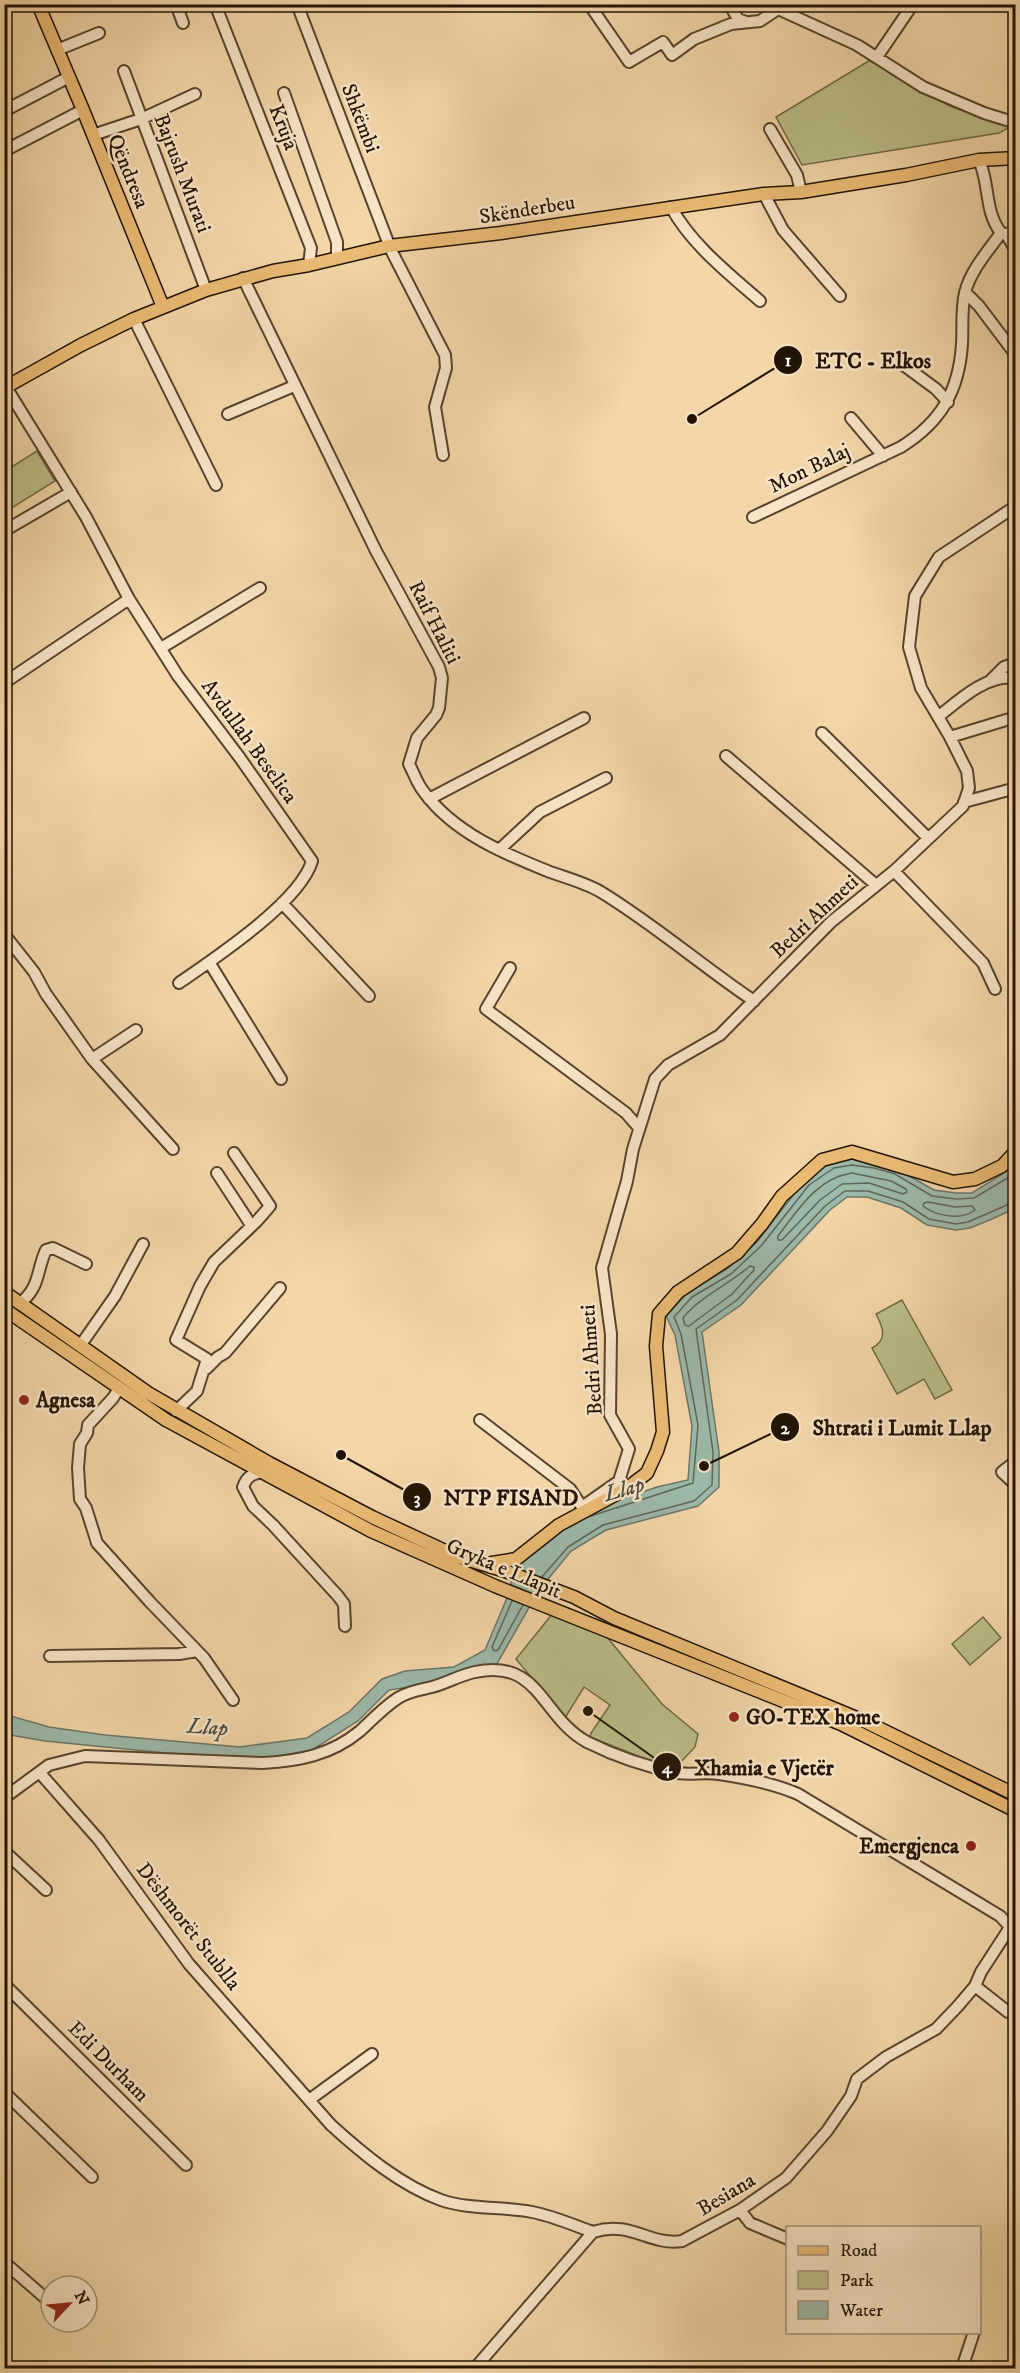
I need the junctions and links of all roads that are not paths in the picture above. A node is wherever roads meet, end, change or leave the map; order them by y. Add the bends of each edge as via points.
1 (38, 4) edge
2 (176, 4) edge
3 (215, 4) edge
4 (297, 4) edge
5 (729, 4) edge
6 (911, 6) dead end
7 (591, 7) dead end
8 (776, 7) edge
9 (746, 22) junction
10 (183, 23) dead end
11 (99, 33) dead end
12 (57, 50) junction
13 (877, 57) junction
14 (124, 70) dead end
15 (69, 77) junction
16 (284, 93) dead end
17 (195, 94) dead end
18 (83, 110) junction
19 (4, 111) edge
20 (141, 119) junction
21 (1016, 123) edge
22 (770, 129) dead end
23 (93, 135) junction
24 (4, 152) edge
25 (1016, 158) edge
26 (980, 160) junction
27 (801, 192) junction
28 (764, 194) junction
29 (671, 207) junction
30 (1008, 234) edge
31 (389, 246) junction
32 (1016, 251) edge
33 (337, 258) junction
34 (309, 265) junction
35 (243, 279) junction
36 (206, 290) junction
37 (965, 292) junction
38 (840, 296) dead end
39 (760, 301) dead end
40 (163, 307) junction
41 (134, 319) junction
42 (1016, 356) edge
43 (898, 361) dead end
44 (294, 386) junction
45 (5, 388) edge
46 (948, 402) junction
47 (228, 414) dead end
48 (851, 418) dead end
49 (443, 455) dead end
50 (883, 456) junction
51 (216, 484) dead end
52 (70, 492) junction
53 (1016, 506) edge
54 (753, 517) dead end
55 (4, 531) edge
56 (260, 588) dead end
57 (129, 599) junction
58 (160, 648) junction
59 (1016, 663) edge
60 (1016, 678) edge
61 (990, 681) junction
62 (4, 683) edge
63 (938, 717) junction
64 (1016, 717) edge
65 (584, 718) dead end
66 (822, 733) dead end
67 (950, 736) junction
68 (726, 756) dead end
69 (606, 778) dead end
70 (1016, 788) edge
71 (429, 799) junction
72 (964, 802) junction
73 (928, 838) junction
74 (499, 850) junction
75 (894, 871) junction
76 (876, 885) junction
77 (282, 903) junction
78 (4, 934) edge
79 (209, 962) junction
80 (510, 968) dead end
81 (179, 983) dead end
82 (995, 989) dead end
83 (369, 996) dead end
84 (754, 1001) junction
85 (136, 1030) dead end
86 (92, 1059) junction
87 (281, 1079) dead end
88 (639, 1128) junction
89 (173, 1149) dead end
90 (1016, 1151) edge
91 (234, 1153) dead end
92 (217, 1173) dead end
93 (251, 1225) junction
94 (143, 1244) dead end
95 (86, 1264) dead end
96 (280, 1288) dead end
97 (4, 1292) edge
98 (19, 1304) junction
99 (4, 1309) edge
100 (80, 1346) junction
101 (201, 1377) junction
102 (119, 1388) junction
103 (176, 1411) junction
104 (480, 1420) dead end
105 (219, 1442) junction
106 (1016, 1461) edge
107 (264, 1468) junction
108 (1016, 1485) edge
109 (502, 1565) junction
110 (345, 1626) dead end
111 (197, 1651) junction
112 (50, 1656) dead end
113 (233, 1700) dead end
114 (40, 1773) junction
115 (1016, 1795) edge
116 (4, 1798) edge
117 (1016, 1811) edge
118 (4, 1851) edge
119 (46, 1890) dead end
120 (1016, 1918) edge
121 (1013, 1931) edge
122 (4, 1984) edge
123 (975, 1986) junction
124 (1008, 2012) dead end
125 (372, 2054) dead end
126 (4, 2092) edge
127 (309, 2100) junction
128 (186, 2165) dead end
129 (92, 2177) dead end
130 (740, 2210) junction
131 (593, 2232) junction
132 (786, 2238) edge
133 (4, 2262) edge
134 (39, 2293) edge
135 (973, 2334) edge
136 (475, 2368) edge
137 (962, 2368) edge

1 - 12 main road, Qëndresa
2 - 10 street
3 - 34 street, Kruja via 311,248
4 - 31 street, Shkëmbi
5 - 9 street via 738,19
6 - 13 street
7 - 9 street via 629,62 663,42 672,55 694,39
8 - 9 street via 760,21
8 - 13 street
11 - 12 street
12 - 15 main road, Qëndresa
13 - 21 street via 923,87
14 - 20 street, Bajrush Murati
15 - 18 main road, Qëndresa
15 - 19 street
16 - 33 street via 337,242
17 - 20 street
18 - 23 main road, Qëndresa
18 - 24 street
20 - 23 street
20 - 36 street, Bajrush Murati
22 - 27 street via 796,174
23 - 40 main road, Qëndresa
25 - 26 main road, Skënderbeu
26 - 27 main road, Skënderbeu
26 - 30 street via 993,223
27 - 28 main road, Skënderbeu
28 - 29 main road, Skënderbeu
28 - 38 street via 783,230
29 - 31 main road, Skënderbeu
29 - 39 street via 702,246
30 - 32 street
30 - 37 street, Mon Balaj via 981,259
31 - 33 main road, Skënderbeu
31 - 49 street via 445,355 446,368 435,407
33 - 34 main road, Skënderbeu
34 - 35 main road, Skënderbeu
35 - 36 main road, Skënderbeu
35 - 44 street, Raif Haliti
36 - 40 main road, Skënderbeu
37 - 42 street
37 - 46 street, Mon Balaj via 960,364
40 - 41 main road, Skënderbeu
41 - 45 main road, Skënderbeu
41 - 51 street
43 - 46 street
44 - 47 street
44 - 71 street, Raif Haliti via 439,667 439,708 417,738 409,764
45 - 52 street, Avdullah Beselica
46 - 50 street, Mon Balaj via 920,435
48 - 50 street, Mon Balaj
50 - 54 street, Mon Balaj
52 - 55 street
52 - 57 street, Avdullah Beselica
53 - 63 street via 939,557 915,596 909,647 921,688
56 - 58 street
57 - 58 street, Avdullah Beselica
57 - 62 street
58 - 77 street, Avdullah Beselica via 312,861 309,872
59 - 61 street via 1004,667
60 - 61 street
61 - 63 street
63 - 67 street
64 - 67 street
65 - 71 street
66 - 73 street
67 - 72 street via 967,771 969,788
68 - 76 street
69 - 74 street via 540,812
70 - 72 street
71 - 74 street, Raif Haliti via 449,818
72 - 73 street, Bedri Ahmeti
73 - 75 street, Bedri Ahmeti
74 - 84 street, Raif Haliti via 598,890
75 - 76 street, Bedri Ahmeti
75 - 82 street via 983,963
76 - 84 street, Bedri Ahmeti via 831,922
77 - 79 street, Avdullah Beselica
77 - 83 street
78 - 86 street
79 - 81 street, Avdullah Beselica
79 - 87 street
80 - 88 street via 486,1010 626,1113
84 - 88 street, Bedri Ahmeti via 720,1035 661,1072 655,1079
85 - 86 street
86 - 89 street
88 - 104 street, Bedri Ahmeti via 602,1268 611,1334 610,1415 629,1449 619,1481 582,1507 570,1489
90 - 109 main road via 1002,1166 975,1179 953,1182 852,1152 822,1160 782,1196 737,1253 678,1292 659,1314 656,1346 663,1432 647,1473 627,1489 559,1525 516,1559
91 - 93 street via 270,1206
92 - 93 street
93 - 101 street via 214,1262 176,1340 207,1359
94 - 100 street via 115,1296
95 - 98 street via 52,1248 46,1250 35,1287
96 - 101 street
97 - 98 main road, Gryka e Llapit
98 - 100 main road, Gryka e Llapit
99 - 102 main road, Gryka e Llapit
100 - 103 main road, Gryka e Llapit
101 - 103 street via 197,1391
102 - 105 main road, Gryka e Llapit via 166,1420
102 - 111 street via 88,1425 80,1444 80,1500 98,1543
103 - 105 main road, Gryka e Llapit
105 - 107 main road, Gryka e Llapit
106 - 108 street via 1002,1472
107 - 109 main road, Gryka e Llapit via 456,1556 480,1564
107 - 110 street via 246,1479 243,1487 253,1506 344,1604
107 - 117 main road, Gryka e Llapit via 371,1531 495,1586 842,1724
109 - 115 main road, Gryka e Llapit via 614,1618 864,1720
111 - 112 street
111 - 113 street
114 - 116 street
114 - 121 street via 57,1762 85,1756 262,1763 316,1756 348,1740 410,1692 476,1672 508,1670 528,1680 563,1723 586,1741 650,1766 774,1784 798,1794 1000,1916
114 - 127 street, Dëshmorët Stublla via 99,1840 189,1964
118 - 119 street
120 - 121 street, Besiana
121 - 123 street, Besiana via 981,1972
122 - 128 street, Edi Durham
123 - 124 street
123 - 130 street, Besiana via 936,2029 886,2057 857,2079 850,2096 814,2148 786,2178
125 - 127 street
126 - 129 street
127 - 131 street, Dëshmorët Stublla via 354,2146 401,2179 439,2199 530,2212
130 - 131 street, Besiana via 682,2241 653,2238 617,2227
130 - 132 street via 750,2223
131 - 136 street
133 - 134 street
135 - 137 street

